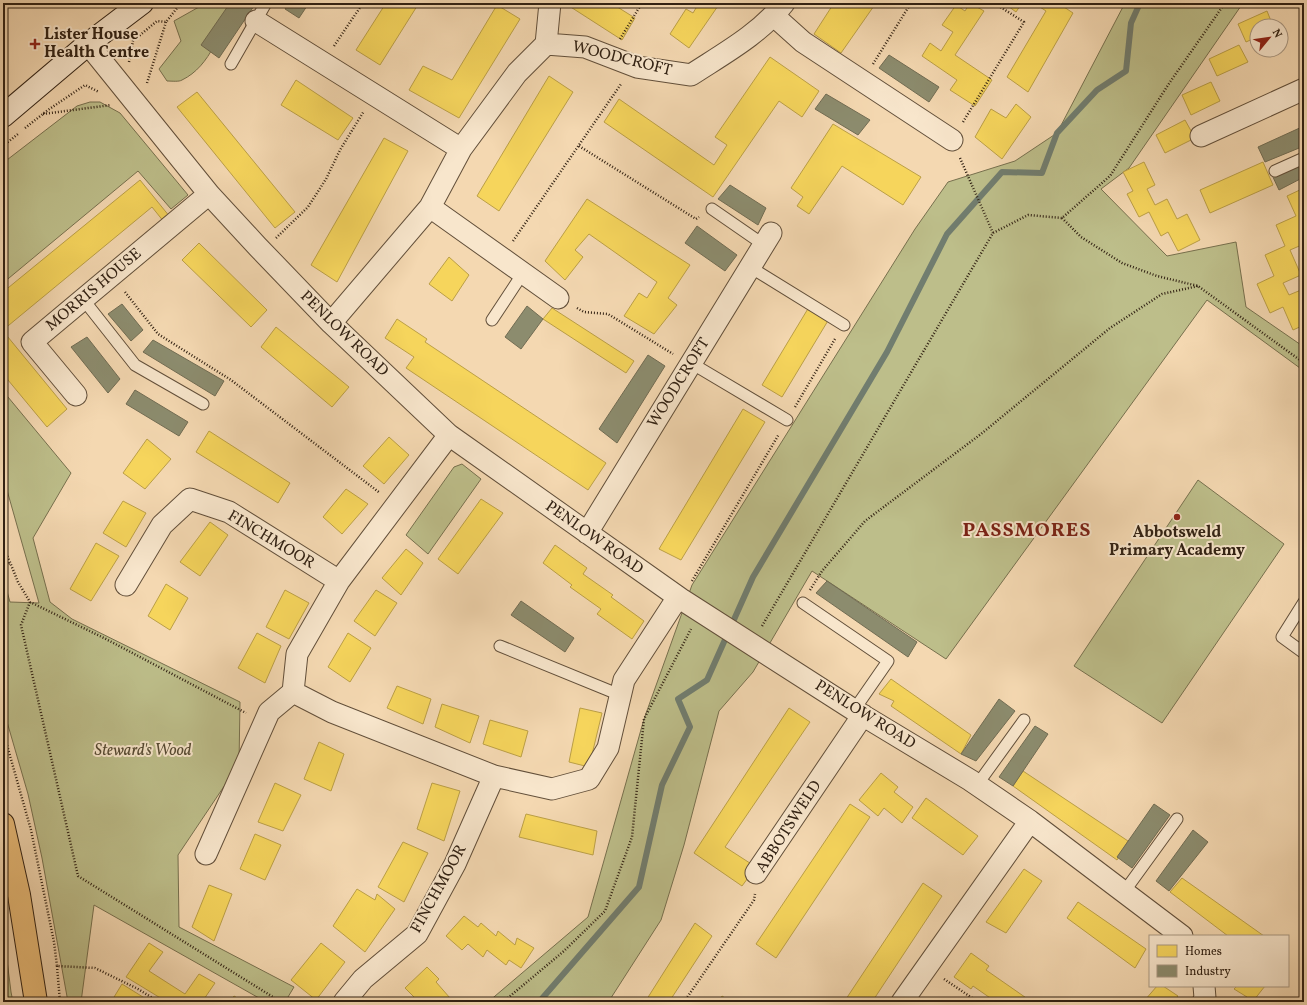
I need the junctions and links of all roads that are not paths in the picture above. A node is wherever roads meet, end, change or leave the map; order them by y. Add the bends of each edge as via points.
1 (142, 3) edge
2 (266, 3) edge
3 (550, 3) edge
4 (779, 9) edge
5 (256, 21) junction
6 (88, 44) junction
7 (546, 44) junction
8 (231, 64) dead end
9 (1304, 89) edge
10 (3, 116) edge
11 (1201, 136) dead end
12 (952, 140) road end
13 (462, 149) junction
14 (1304, 158) edge
15 (1275, 171) dead end
16 (210, 194) junction
17 (430, 207) junction
18 (712, 210) road end
19 (768, 239) joint
20 (750, 268) junction
21 (523, 273) junction
22 (558, 298) road end
23 (83, 299) junction
24 (492, 320) dead end
25 (331, 323) junction
26 (844, 325) road end
27 (691, 364) junction
28 (76, 395) dead end
29 (203, 404) dead end
30 (787, 420) road end
31 (449, 435) junction
32 (587, 532) junction
33 (338, 581) junction
34 (126, 585) dead end
35 (680, 598) junction
36 (1304, 602) edge
37 (803, 603) road end
38 (500, 646) dead end
39 (1304, 653) edge
40 (293, 692) junction
41 (620, 695) junction
42 (858, 712) junction
43 (1024, 720) dead end
44 (494, 776) junction
45 (977, 785) junction
46 (1177, 819) dead end
47 (1030, 821) junction
48 (3, 824) edge
49 (206, 854) dead end
50 (756, 873) road end
51 (1124, 892) junction
52 (1181, 935) edge
53 (1204, 987) edge
54 (36, 1002) edge
55 (344, 1002) edge
56 (902, 1002) edge
57 (1203, 1002) edge

1 - 6 street
2 - 5 lane
3 - 7 street
4 - 7 street, WOODCROFT via 739,43 691,75 634,65 585,47
4 - 12 street, WOODCROFT via 804,42
5 - 8 lane
5 - 13 street
6 - 10 street
6 - 16 street, PENLOW ROAD
7 - 13 street via 517,73
9 - 11 street
13 - 17 street
14 - 15 lane
16 - 23 street, MORRIS HOUSE
16 - 25 street, PENLOW ROAD
17 - 21 street
17 - 25 street
18 - 19 lane
19 - 20 street, WOODCROFT
20 - 26 lane
20 - 27 street, WOODCROFT
21 - 22 street
21 - 24 lane
23 - 28 street, MORRIS HOUSE via 32,342
23 - 29 lane via 136,365
25 - 31 street, PENLOW ROAD
27 - 30 lane
27 - 32 street, WOODCROFT
31 - 32 street, PENLOW ROAD
31 - 33 street
32 - 35 street, PENLOW ROAD
33 - 34 street, FINCHMOOR via 228,512 190,499 162,525
33 - 40 street via 297,654
35 - 41 street via 624,680
35 - 42 street, PENLOW ROAD
36 - 39 lane via 1282,636
37 - 42 lane via 888,661
38 - 41 lane
40 - 44 street via 332,712
40 - 49 street via 269,712
41 - 44 street via 608,748 589,779 552,789
42 - 45 street, PENLOW ROAD
42 - 50 street, ABBOTSWELD
43 - 45 lane
44 - 55 street, FINCHMOOR via 455,864 417,934 363,979
45 - 47 street, PENLOW ROAD
46 - 51 lane
47 - 51 street, PENLOW ROAD
47 - 56 street
48 - 54 main road via 19,896
51 - 52 street, PENLOW ROAD
53 - 57 street

